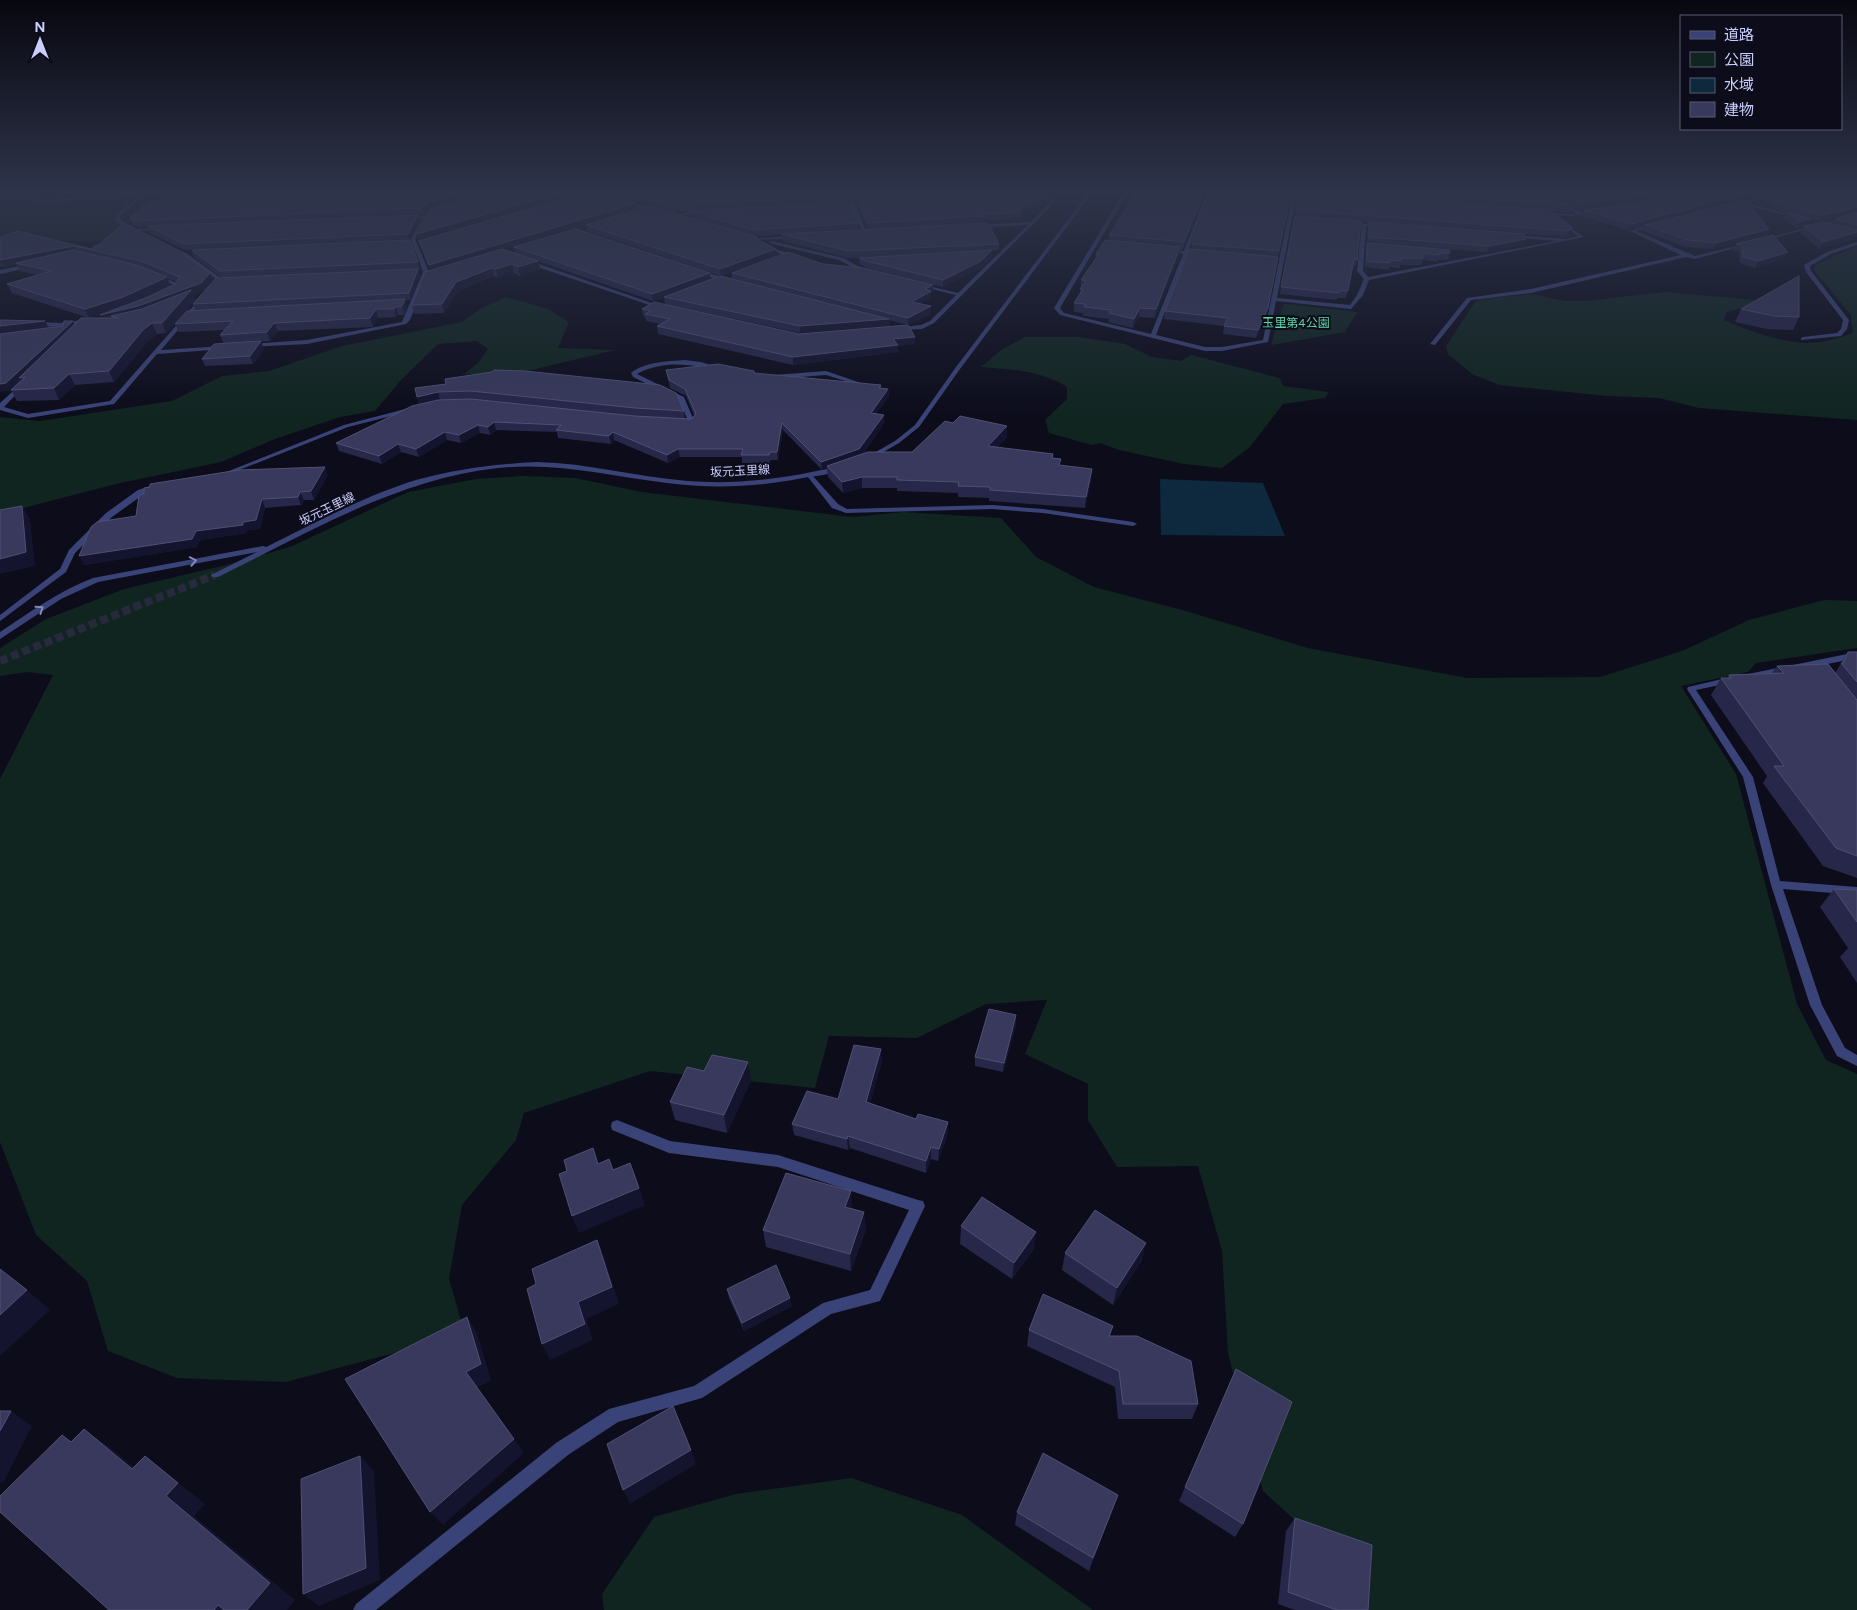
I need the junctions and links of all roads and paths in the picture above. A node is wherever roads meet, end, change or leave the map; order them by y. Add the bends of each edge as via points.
1 (23, 267) edge
2 (202, 267) edge
3 (422, 267) edge
4 (543, 267) edge
5 (856, 267) edge
6 (988, 267) edge
7 (1034, 267) edge
8 (1081, 267) edge
9 (1180, 267) edge
10 (1281, 267) edge
11 (1360, 267) edge
12 (1425, 267) edge
13 (1634, 267) edge
14 (1807, 267) edge
15 (848, 269) edge
16 (695, 270) edge
17 (864, 271) junction
18 (0, 272) edge
19 (147, 272) edge
20 (417, 272) edge
21 (874, 273) edge
22 (425, 275) junction
23 (433, 275) edge
24 (731, 279) edge
25 (1367, 279) junction
26 (722, 280) junction
27 (216, 282) junction
28 (226, 282) edge
29 (714, 283) edge
30 (912, 283) edge
31 (208, 292) junction
32 (166, 293) edge
33 (960, 294) junction
34 (1274, 299) junction
35 (189, 300) edge
36 (661, 302) edge
37 (404, 303) edge
38 (414, 303) junction
39 (652, 305) junction
40 (672, 310) edge
41 (198, 314) edge
42 (188, 315) junction
43 (96, 320) edge
44 (32, 323) edge
45 (893, 326) edge
46 (90, 327) edge
47 (54, 332) edge
48 (1153, 336) junction
49 (1803, 339) dead end
50 (1433, 344) dead end
51 (246, 347) edge
52 (226, 348) edge
53 (156, 352) junction
54 (722, 369) edge
55 (769, 377) edge
56 (27, 381) edge
57 (858, 383) edge
58 (0, 408) edge
59 (421, 408) edge
60 (673, 422) edge
61 (858, 462) edge
62 (849, 466) edge
63 (214, 475) edge
64 (810, 476) junction
65 (168, 484) edge
66 (1133, 524) dead end
67 (276, 545) junction
68 (216, 576) tunnel mouth
69 (0, 619) edge
70 (0, 636) edge
71 (1857, 655) edge
72 (1776, 885) junction
73 (1857, 891) edge
74 (1857, 1061) edge
75 (617, 1126) dead end
76 (362, 1610) edge

1 - 18 street
2 - 27 street via 219,280
3 - 22 street
4 - 39 street
5 - 17 street
6 - 33 street
7 - 61 street via 917,426 876,455
8 - 48 street via 1057,308 1062,314
9 - 48 street
10 - 34 street
11 - 25 street via 1360,272
12 - 25 street
13 - 50 street via 1531,291 1469,299
14 - 49 street via 1846,320 1839,335
15 - 17 street
16 - 26 street
17 - 21 street
19 - 32 street via 178,284
20 - 22 street
22 - 23 street
22 - 38 street
24 - 26 street
25 - 34 street via 1351,307
26 - 29 street
27 - 28 street
27 - 31 street
30 - 33 street
31 - 35 street
31 - 42 street
33 - 45 street via 932,322 922,327
34 - 48 street via 1266,341 1205,349
36 - 39 street
37 - 38 street
38 - 51 street via 408,320 401,325 307,342
39 - 40 street
41 - 42 street
42 - 53 street
43 - 44 street via 61,325
46 - 47 street
52 - 53 street
53 - 58 street via 112,403 28,416
54 - 60 street via 685,362 638,370 634,374 682,398 692,423
55 - 57 street via 826,373
56 - 58 street
59 - 63 street via 346,426 234,472
62 - 64 street, 坂元玉里線
64 - 66 street via 835,506 846,511 992,507
64 - 67 street, 坂元玉里線 via 758,483 693,484 569,465 477,469 383,495
65 - 69 street via 141,492 109,515 72,552 63,570
67 - 68 street, 坂元玉里線
70 -> 67 street, 坂元玉里線 via 64,592 80,585
71 - 72 street via 1813,667 1691,688 1748,778
72 - 73 street
72 - 74 street via 1816,1004 1841,1052
75 - 76 street via 669,1147 778,1161 918,1206 875,1296 828,1308 697,1392 615,1415 562,1450

